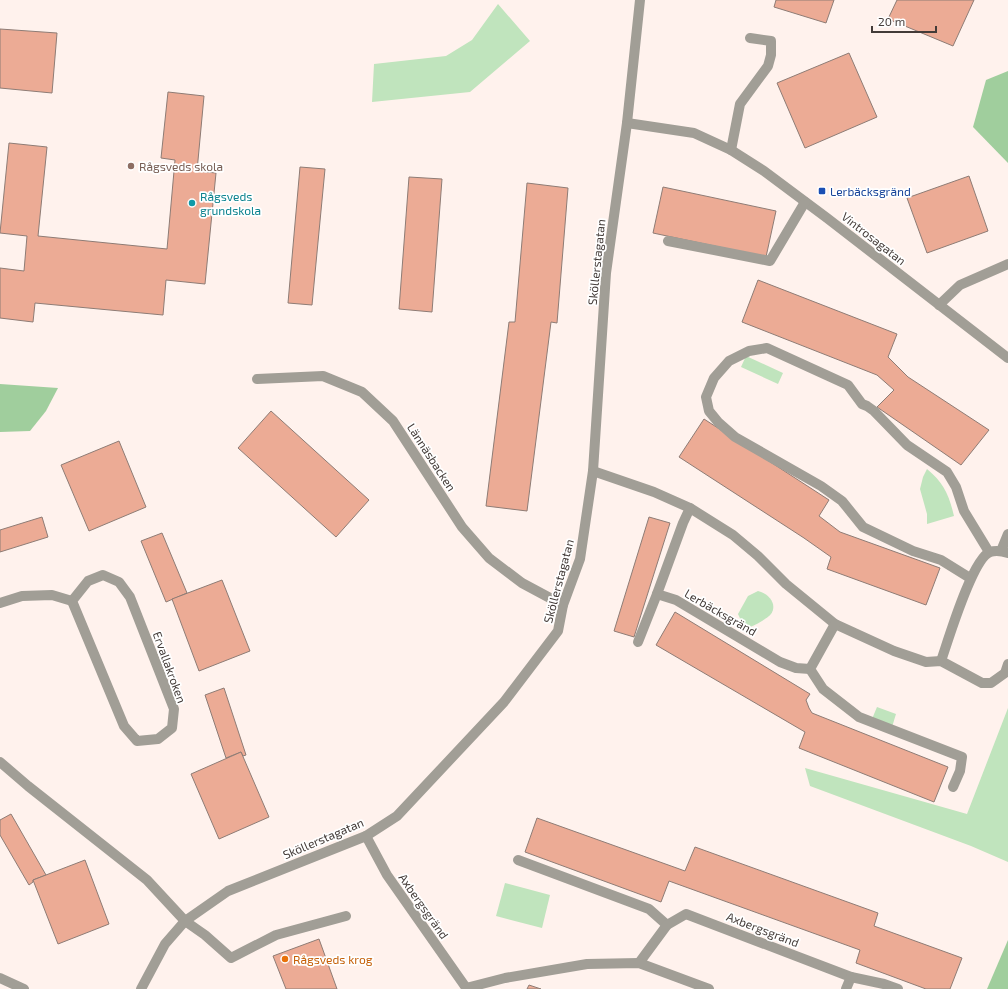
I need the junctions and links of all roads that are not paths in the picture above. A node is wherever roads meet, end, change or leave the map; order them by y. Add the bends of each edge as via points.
1 (640, 0) edge
2 (750, 38) dead end
3 (627, 123) junction
4 (731, 150) junction
5 (805, 202) junction
6 (668, 241) dead end
7 (1008, 264) edge
8 (939, 305) junction
9 (1008, 358) edge
10 (257, 379) dead end
11 (593, 471) junction
12 (690, 508) junction
13 (1008, 534) edge
14 (989, 552) junction
15 (1004, 552) edge
16 (970, 578) junction
17 (657, 594) junction
18 (72, 600) junction
19 (0, 602) edge
20 (563, 604) junction
21 (835, 624) junction
22 (638, 642) dead end
23 (941, 661) junction
24 (1008, 664) edge
25 (810, 669) junction
26 (0, 762) edge
27 (953, 787) dead end
28 (366, 836) junction
29 (518, 860) dead end
30 (346, 916) dead end
31 (186, 921) junction
32 (667, 925) junction
33 (639, 963) junction
34 (851, 977) junction
35 (0, 978) edge
36 (466, 988) edge
37 (24, 989) edge
38 (141, 989) edge
39 (709, 989) edge
40 (846, 989) edge
41 (898, 989) edge

1 - 3 street, Sköllerstagatan
2 - 4 street via 771,41 771,54 768,66 740,104
3 - 4 street, Vintrosagatan via 694,134
3 - 11 street, Sköllerstagatan via 606,273
4 - 5 street, Vintrosagatan
5 - 6 street via 770,261
5 - 8 street, Vintrosagatan
7 - 8 street via 960,285
8 - 9 street, Vintrosagatan
10 - 20 street, Lännäsbacken via 323,376 362,392 394,421 462,528 489,558 522,583
11 - 12 street via 654,492
11 - 20 street, Sköllerstagatan via 580,559
12 - 17 street
12 - 21 street via 733,535 786,584
13 - 15 street
14 - 15 street
14 - 16 street
14 - 16 street via 964,511 956,487 947,472 907,444 874,411 862,404 845,383 768,348 749,351 729,361 714,378 706,397 709,411 735,437 821,486 842,502 863,527 913,551 941,560
16 - 23 street
17 - 22 street
17 - 25 street, Lerbäcksgränd via 676,600 780,662 796,668
18 - 18 street, Ervallakroken via 124,726 137,741 158,739 172,728 174,709 130,597 119,582 103,575 88,581
18 - 19 street via 52,595 22,596
20 - 28 street, Sköllerstagatan via 558,630 504,702 397,816
21 - 23 street via 894,651 926,662
21 - 25 street
23 - 24 street via 982,683 991,682 1005,673
25 - 27 street via 823,689 859,717 962,757 960,771
26 - 31 street via 147,880
28 - 31 street, Sköllerstagatan via 228,891
28 - 36 street, Axbergsgränd via 387,875
29 - 32 street via 649,909
30 - 31 street via 276,935 231,958
31 - 38 street, Sköllerstagatan via 166,944
32 - 33 street, Axbergsgränd
32 - 34 street, Axbergsgränd via 686,914
33 - 36 street, Axbergsgränd via 587,964 505,978
33 - 39 street, Axbergsgränd
34 - 40 street
34 - 41 street, Axbergsgränd
35 - 37 street

